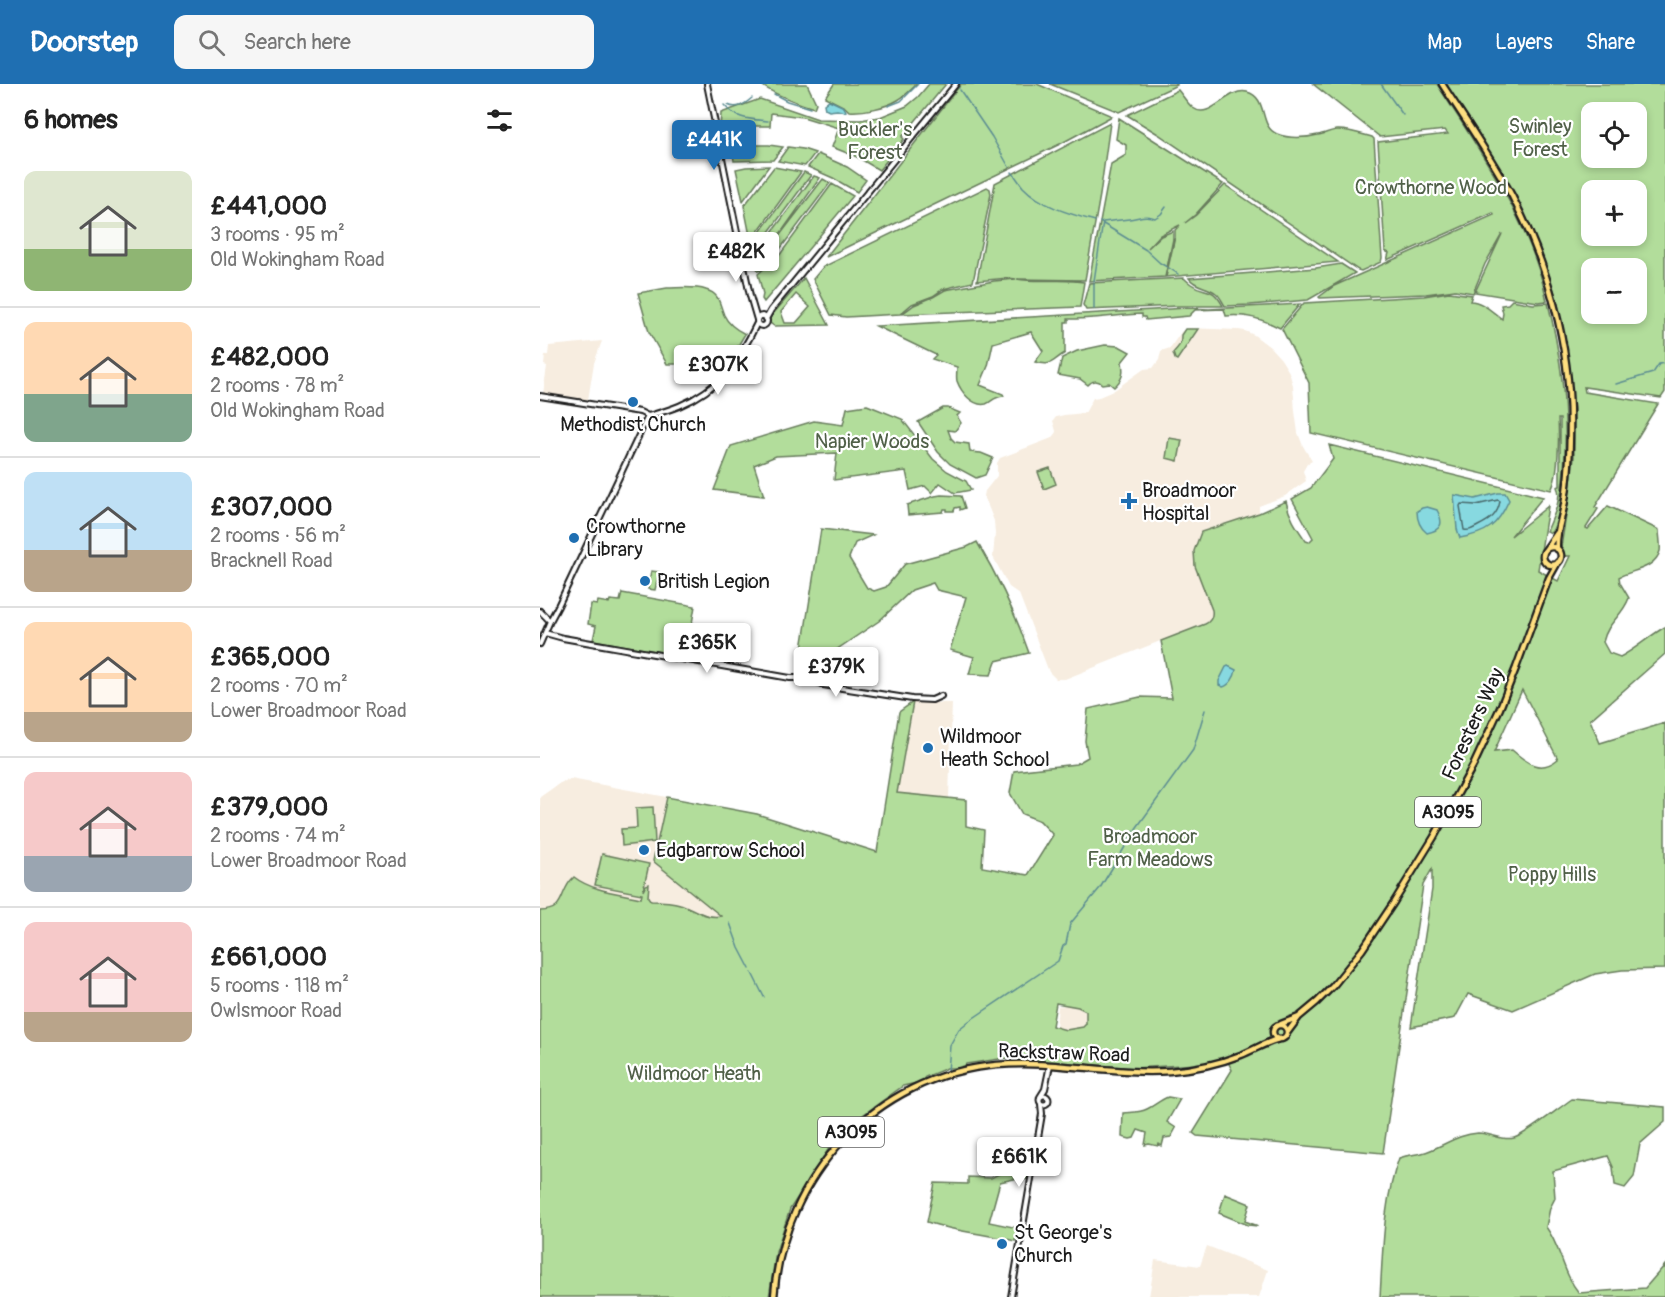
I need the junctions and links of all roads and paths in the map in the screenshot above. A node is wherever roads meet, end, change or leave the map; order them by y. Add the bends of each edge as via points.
1 (707, 84) edge
2 (956, 84) edge
3 (1442, 84) edge
4 (753, 307) junction
5 (763, 317) junction
6 (758, 323) junction
7 (540, 396) edge
8 (648, 416) junction
9 (1558, 531) junction
10 (1546, 549) junction
11 (1557, 549) junction
12 (1558, 562) junction
13 (1548, 564) junction
14 (1549, 578) junction
15 (540, 611) edge
16 (550, 621) junction
17 (545, 633) junction
18 (540, 644) edge
19 (941, 696) dead end
20 (1299, 1017) junction
21 (1279, 1025) junction
22 (1273, 1031) junction
23 (1287, 1033) junction
24 (1279, 1039) junction
25 (1261, 1046) junction
26 (1050, 1065) junction
27 (1045, 1089) junction
28 (1040, 1097) junction
29 (1047, 1097) junction
30 (1044, 1104) junction
31 (774, 1297) edge
32 (1011, 1297) edge

1 - 4 street
2 - 5 street
3 - 9 main road via 1511,195 1535,246 1554,304 1570,412 1565,503
4 - 5 street
4 - 6 street
5 - 6 street via 758,317
5 - 6 street via 765,324
6 - 8 street via 732,367 716,383 681,406
7 - 8 street
8 - 16 street
9 - 10 main road
9 - 11 main road
10 - 11 main road
10 - 13 main road via 1543,557
11 - 12 main road
12 - 13 main road
12 - 14 main road, Foresters Way / A3095
13 - 14 main road, Foresters Way / A3095
14 - 20 main road, Foresters Way / A3095 via 1500,708 1434,837 1362,950 1333,986
15 - 16 street
16 - 17 street
17 - 18 street
17 - 19 street via 790,678 807,672 822,685 890,696 932,700
20 - 21 main road, Foresters Way / A3095
20 - 23 main road, Foresters Way / A3095
21 - 22 main road
21 - 23 main road
22 - 24 main road
22 - 25 main road, Rackstraw Road / A3095
23 - 24 main road
24 - 25 main road, Rackstraw Road / A3095
25 - 26 main road, Rackstraw Road / A3095 via 1211,1065 1170,1071
26 - 27 street
26 - 31 main road, Rackstraw Road / A3095 via 997,1065 951,1074 902,1094 867,1117 826,1158 799,1200 782,1245
27 - 28 street
27 - 29 street
28 - 29 street
28 - 30 street
29 - 30 street
30 - 32 street

